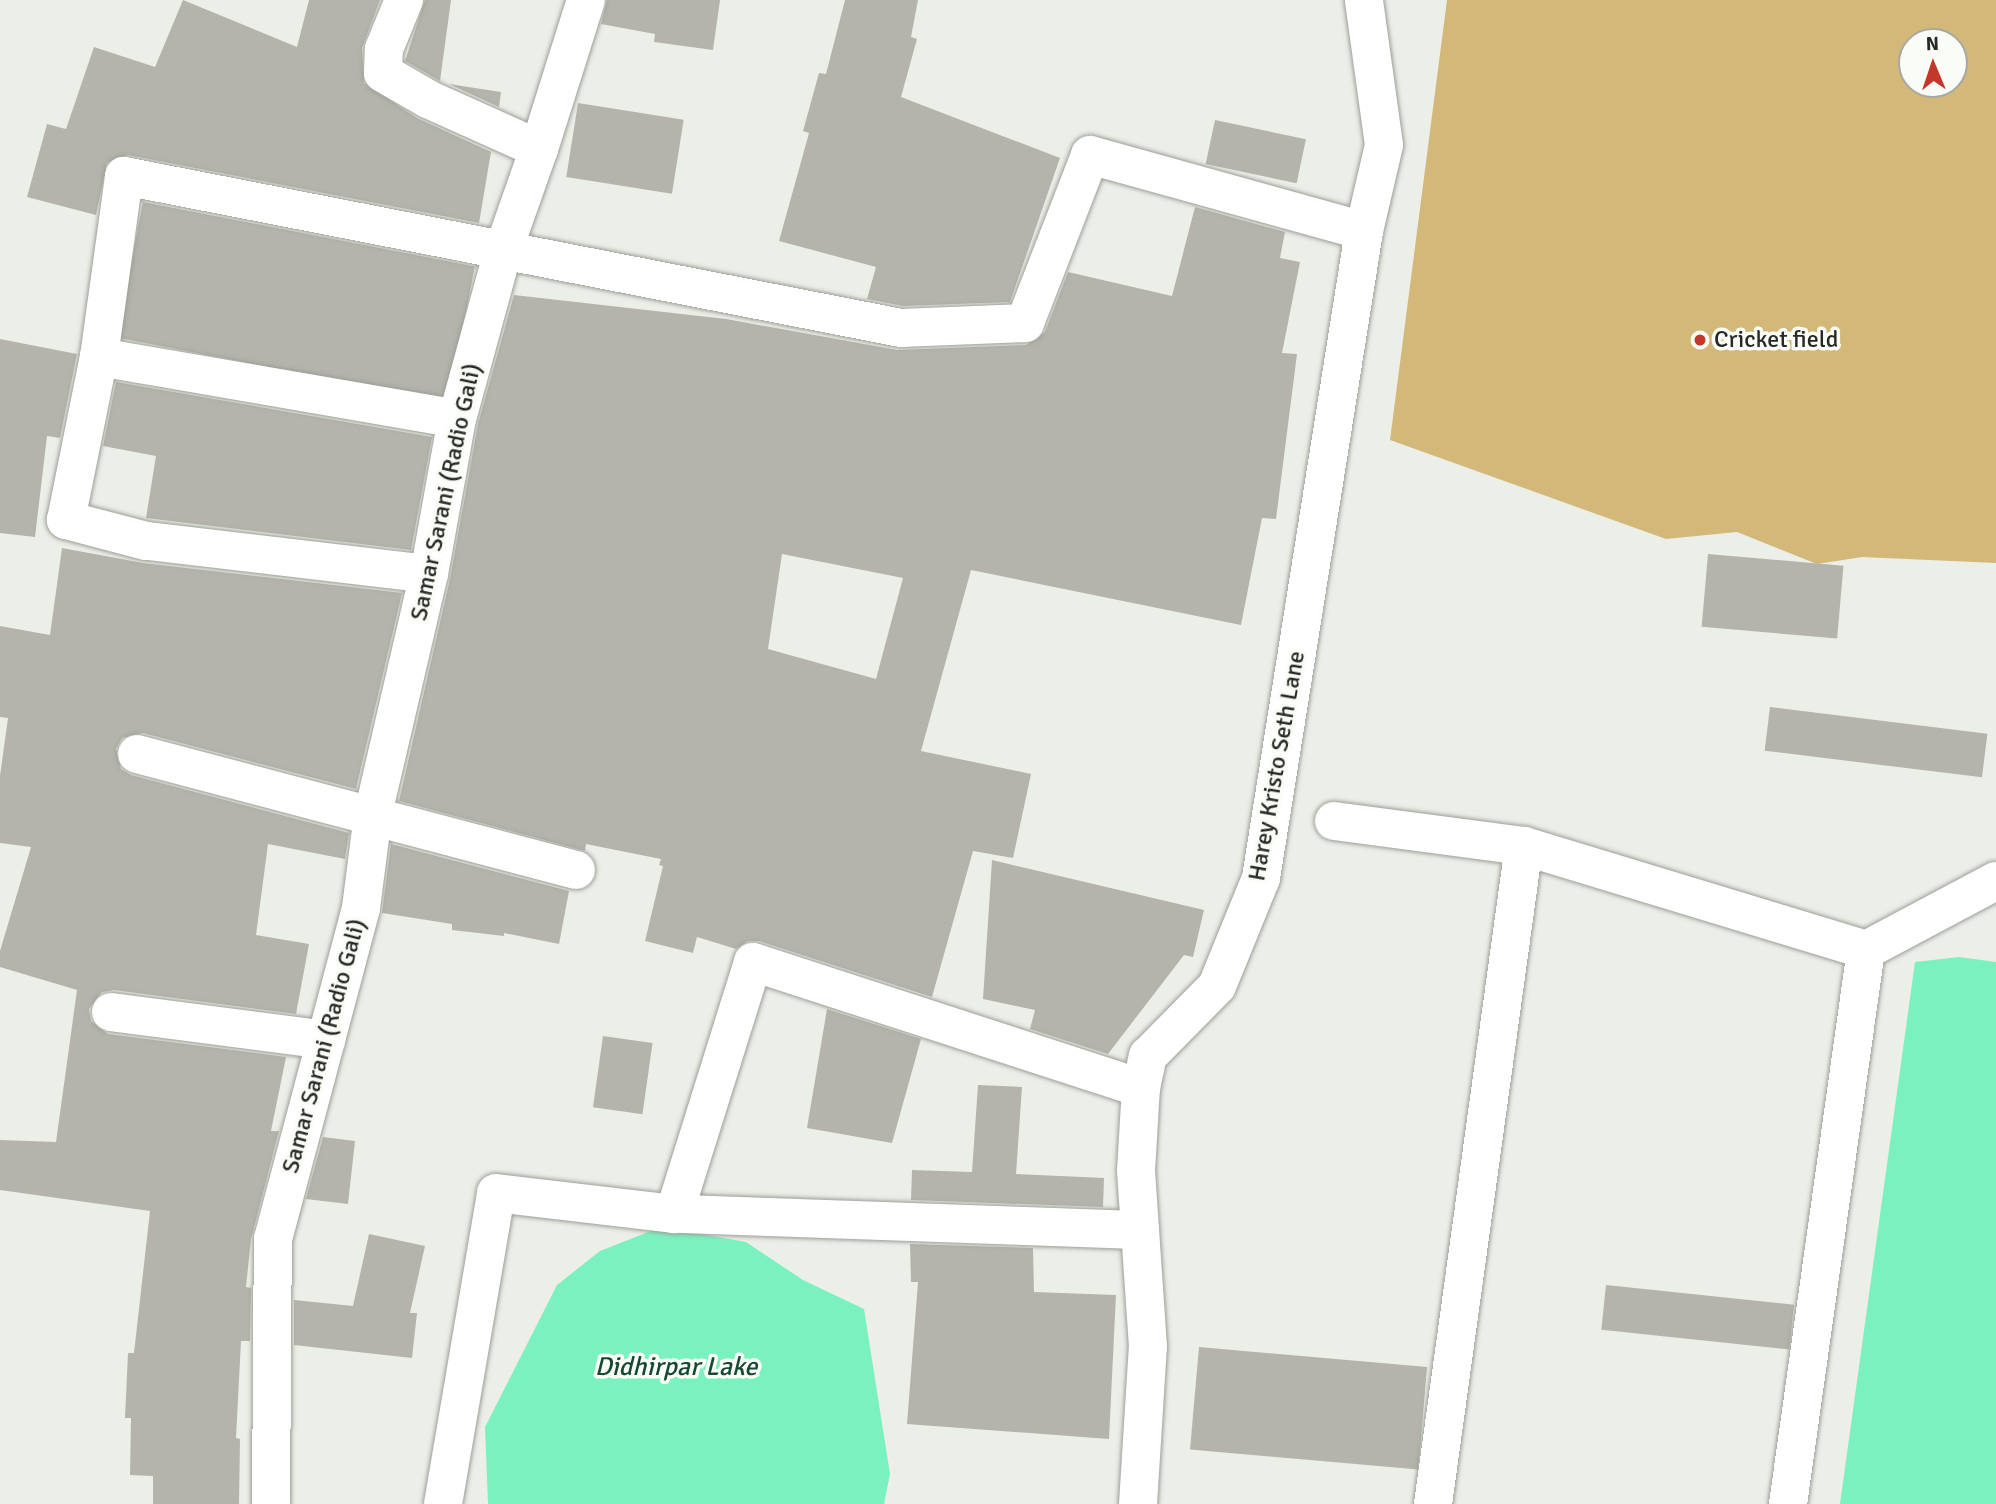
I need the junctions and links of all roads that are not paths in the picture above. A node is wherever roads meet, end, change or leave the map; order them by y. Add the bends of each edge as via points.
1 (404, 0) edge
2 (586, 0) edge
3 (1364, 0) edge
4 (539, 149) junction
5 (1364, 231) junction
6 (503, 251) junction
7 (99, 357) junction
8 (457, 419) junction
9 (429, 574) junction
10 (137, 754) dead end
11 (373, 814) junction
12 (1334, 821) dead end
13 (1524, 846) junction
14 (576, 870) dead end
15 (1996, 881) edge
16 (1866, 950) junction
17 (111, 1012) dead end
18 (326, 1040) junction
19 (1141, 1088) junction
20 (674, 1214) junction
21 (1140, 1230) junction
22 (271, 1504) edge
23 (443, 1504) edge
24 (1138, 1504) edge
25 (1433, 1504) edge
26 (1788, 1504) edge

1 - 4 street via 384,50 383,73 428,99
2 - 4 street, Samar Sarani (Radio Gali)
3 - 5 street, Harey Kristo Seth Lane via 1384,145
4 - 6 street, Samar Sarani (Radio Gali)
5 - 6 street via 1090,155 1025,323 901,328
5 - 19 street, Harey Kristo Seth Lane via 1261,878 1217,986 1148,1056
6 - 7 street via 124,176
6 - 8 street, Samar Sarani (Radio Gali)
7 - 8 street
7 - 9 street via 66,520 146,541
8 - 9 street, Samar Sarani (Radio Gali)
9 - 11 street, Samar Sarani (Radio Gali)
10 - 11 street
11 - 14 street
11 - 18 street, Samar Sarani (Radio Gali) via 361,908
12 - 13 street
13 - 16 street
13 - 25 street
15 - 16 street
16 - 26 street
17 - 18 street
18 - 22 street, Samar Sarani (Radio Gali) via 273,1239
19 - 20 street via 753,962
19 - 21 street, Harey Kristo Seth Lane via 1136,1171
20 - 21 street
20 - 23 street via 495,1193
21 - 24 street, Harey Kristo Seth Lane via 1148,1347

